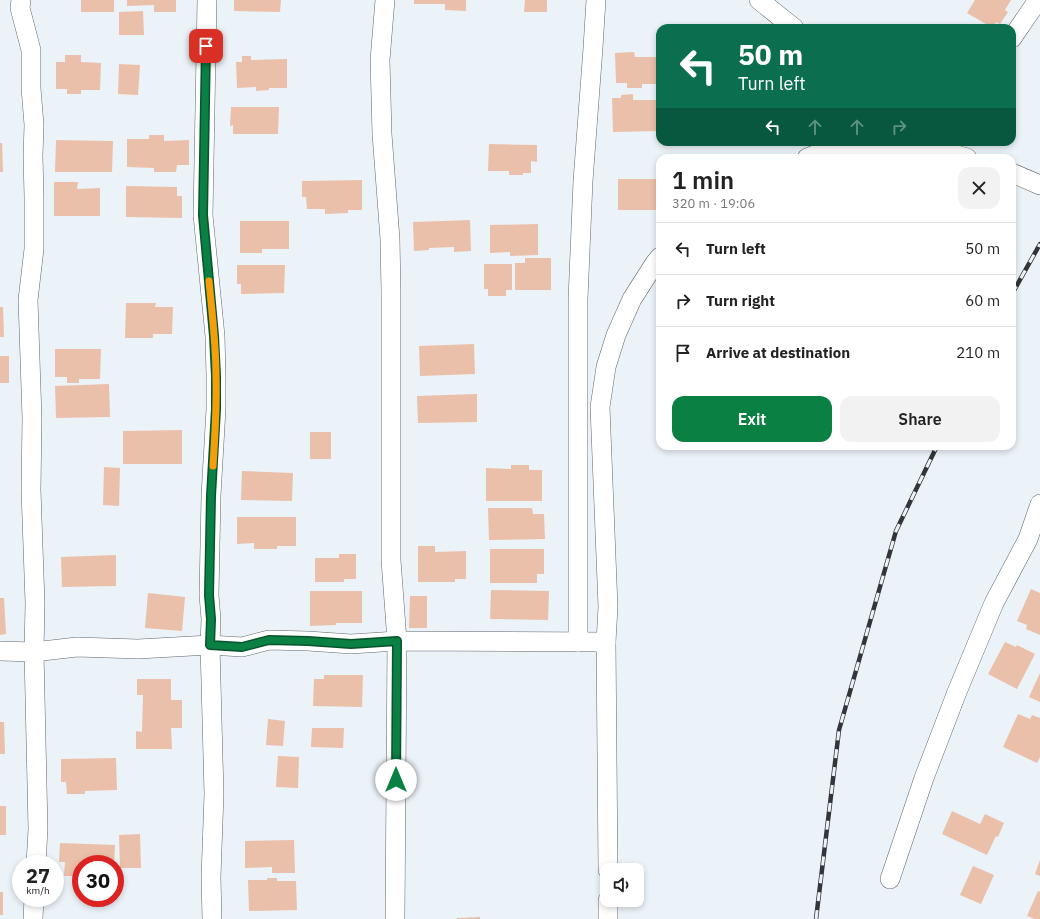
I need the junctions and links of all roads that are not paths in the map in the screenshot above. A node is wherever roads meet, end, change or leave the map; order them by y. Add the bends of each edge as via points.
1 (21, 0) edge
2 (207, 0) edge
3 (385, 0) edge
4 (596, 0) edge
5 (759, 0) edge
6 (1038, 0) edge
7 (789, 24) edge
8 (1016, 32) edge
9 (872, 146) edge
10 (940, 146) edge
11 (818, 154) edge
12 (958, 154) edge
13 (1016, 175) edge
14 (1040, 185) edge
15 (656, 262) edge
16 (1040, 504) edge
17 (397, 641) junction
18 (578, 642) junction
19 (606, 642) junction
20 (210, 645) junction
21 (0, 651) edge
22 (34, 652) junction
23 (37, 855) edge
24 (608, 863) edge
25 (890, 879) dead end
26 (34, 907) edge
27 (608, 907) edge
28 (33, 919) edge
29 (212, 919) edge
30 (395, 919) edge
31 (608, 919) edge

1 - 22 street via 20,8 31,50 34,125 34,249 28,300
2 - 20 street via 203,215 216,376 210,504
3 - 17 street via 380,60 382,134 390,239 391,560
4 - 18 street via 583,181 578,299
5 - 7 street
6 - 8 street
9 - 11 street
10 - 12 street
13 - 14 street
15 - 19 street via 632,299 616,335 606,367 600,407 608,607
16 - 25 street via 1028,540 994,603 957,692 924,778
17 - 18 street
17 - 20 street via 351,644 269,640 242,647
17 - 30 street
18 - 19 street
19 - 24 street
20 - 22 street via 138,649 76,647
20 - 29 street via 214,794
21 - 22 street
22 - 23 street
26 - 28 street
27 - 31 street

